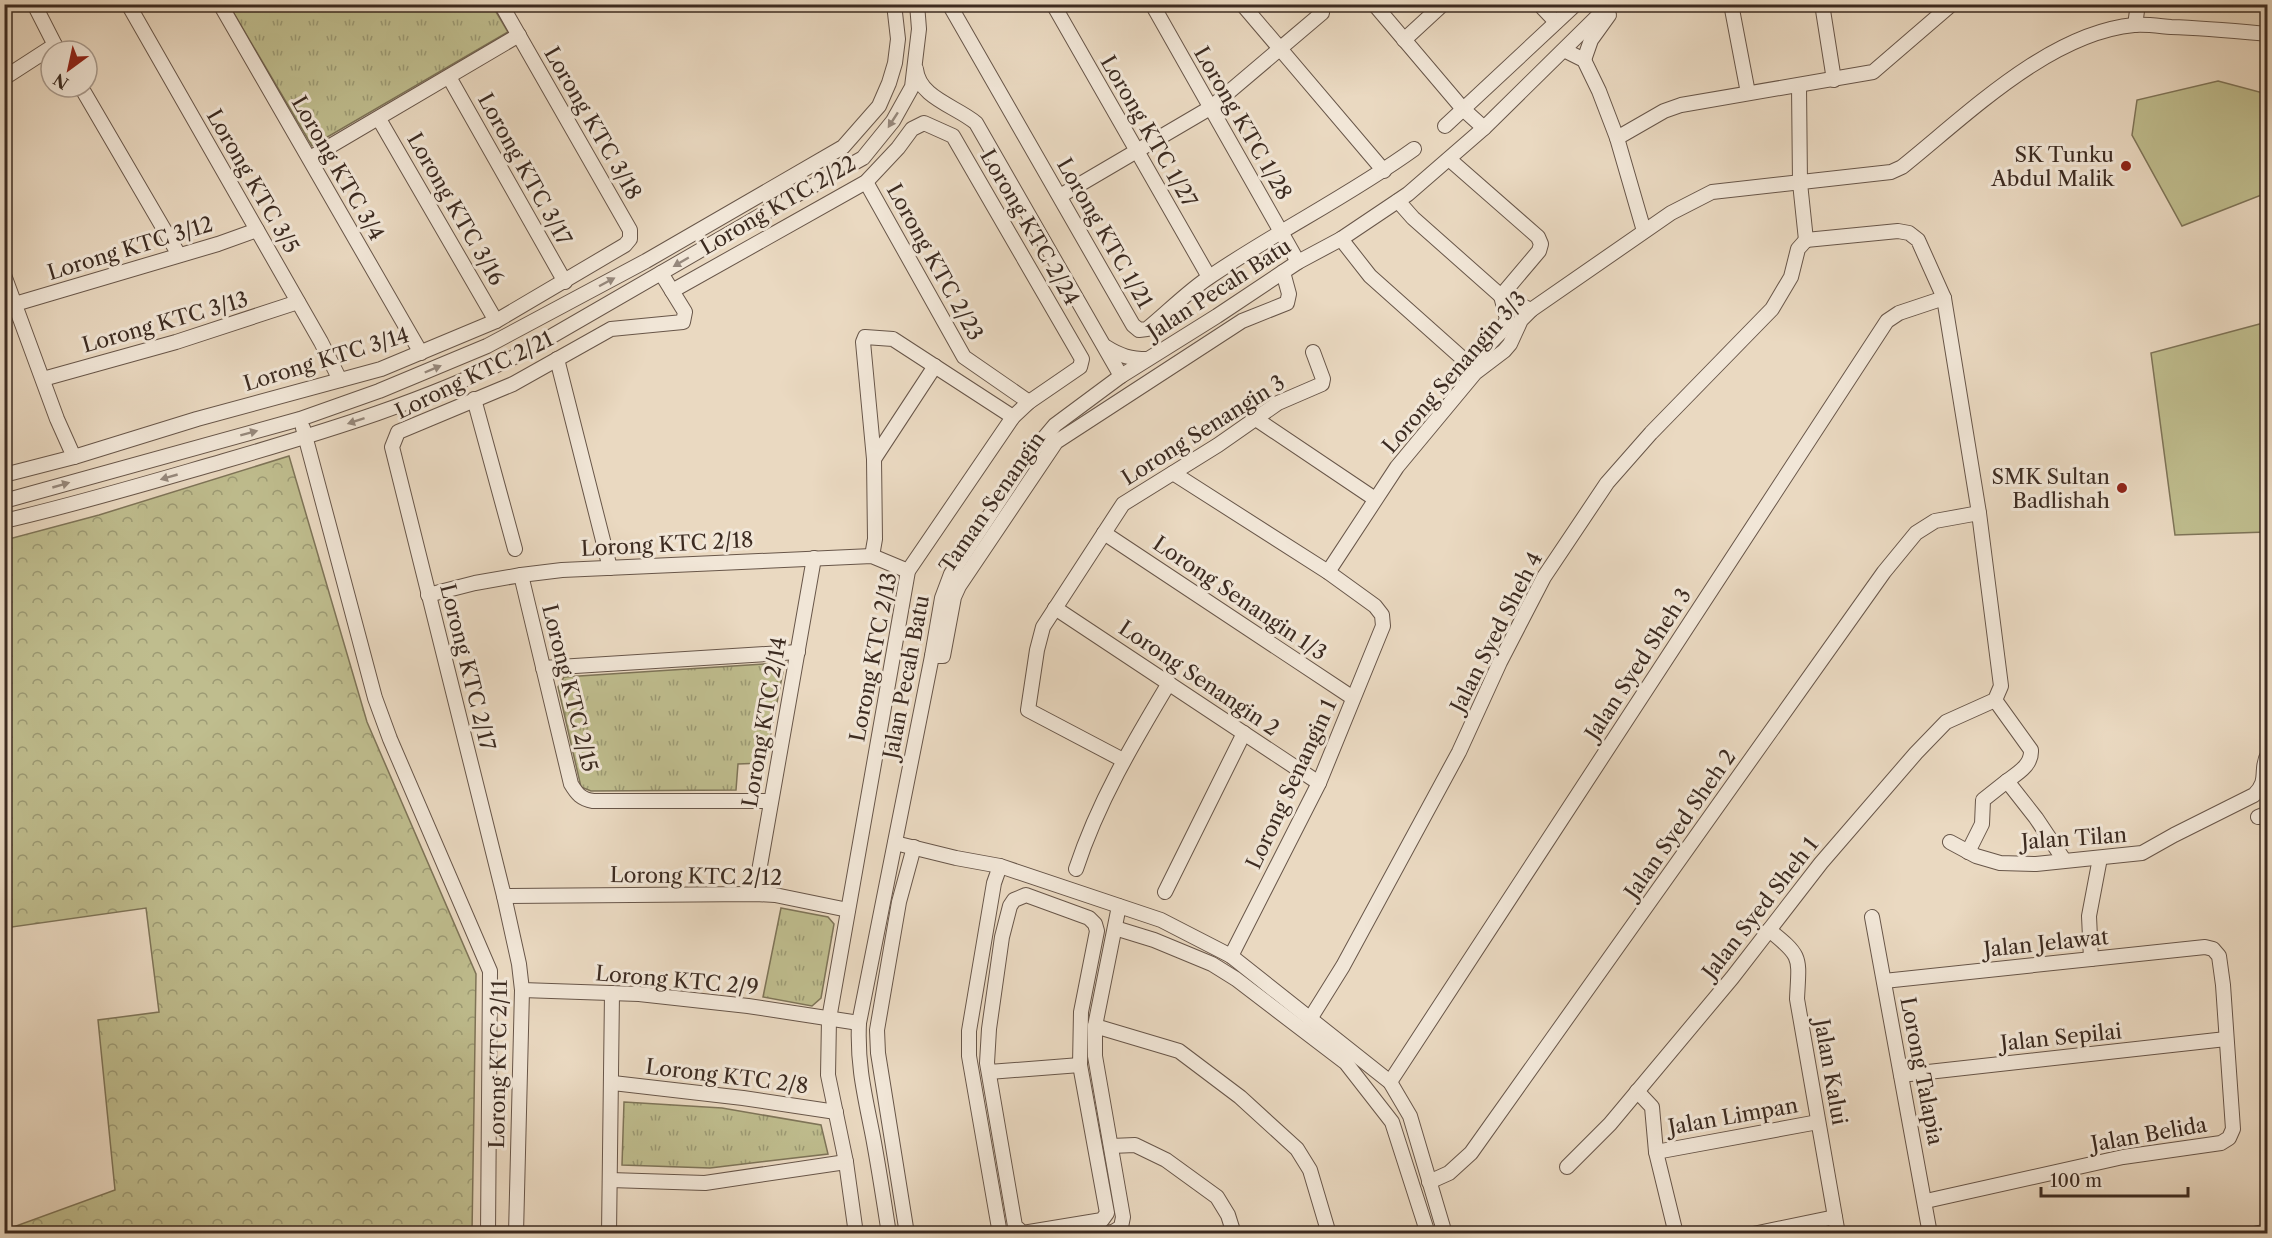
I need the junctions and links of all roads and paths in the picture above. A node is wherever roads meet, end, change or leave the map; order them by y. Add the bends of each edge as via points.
1 (34, 4) edge
2 (128, 4) edge
3 (220, 4) edge
4 (501, 4) edge
5 (894, 4) edge
6 (917, 4) edge
7 (949, 4) edge
8 (1053, 4) edge
9 (1152, 4) edge
10 (1242, 4) edge
11 (1374, 4) edge
12 (1443, 4) edge
13 (1539, 4) edge
14 (1576, 4) edge
15 (1610, 4) edge
16 (1616, 4) edge
17 (1731, 4) edge
18 (1822, 4) edge
19 (2138, 4) edge
20 (1942, 7) edge
21 (1322, 13) dead end
22 (1556, 22) junction
23 (2135, 25) junction
24 (2268, 34) edge
25 (519, 35) junction
26 (52, 39) edge
27 (1404, 40) junction
28 (1280, 49) junction
29 (1564, 50) junction
30 (39, 58) edge
31 (1584, 60) junction
32 (916, 64) junction
33 (449, 77) junction
34 (4, 78) edge
35 (1834, 80) junction
36 (1799, 86) junction
37 (1748, 93) junction
38 (930, 94) junction
39 (88, 99) edge
40 (904, 100) junction
41 (1210, 108) junction
42 (1463, 109) junction
43 (379, 118) junction
44 (924, 123) joint
45 (1445, 126) dead end
46 (1484, 128) junction
47 (1617, 138) junction
48 (1414, 149) dead end
49 (1137, 151) junction
50 (310, 159) junction
51 (1449, 159) junction
52 (1384, 171) junction
53 (866, 182) junction
54 (1800, 183) junction
55 (1060, 196) junction
56 (1398, 201) junction
57 (257, 230) junction
58 (630, 231) joint
59 (1644, 231) junction
60 (1280, 232) junction
61 (1341, 239) junction
62 (1806, 240) junction
63 (179, 255) junction
64 (1298, 262) junction
65 (1283, 272) junction
66 (661, 273) junction
67 (4, 275) edge
68 (1209, 277) junction
69 (565, 282) junction
70 (672, 291) junction
71 (1501, 296) junction
72 (1944, 298) junction
73 (298, 302) junction
74 (15, 304) junction
75 (1531, 310) junction
76 (496, 321) junction
77 (1104, 346) junction
78 (1313, 352) dead end
79 (421, 353) junction
80 (557, 359) junction
81 (1148, 359) junction
82 (936, 366) junction
83 (1080, 368) joint
84 (1121, 376) junction
85 (43, 380) junction
86 (340, 380) junction
87 (474, 399) junction
88 (1029, 402) junction
89 (1013, 417) junction
90 (300, 419) junction
91 (1256, 419) junction
92 (306, 437) junction
93 (392, 447) joint
94 (74, 457) junction
95 (874, 459) junction
96 (1173, 473) junction
97 (5, 475) edge
98 (1375, 499) junction
99 (4, 501) edge
100 (1979, 513) junction
101 (4, 521) edge
102 (1104, 533) junction
103 (515, 549) dead end
104 (872, 556) junction
105 (814, 558) junction
106 (610, 568) junction
107 (908, 571) junction
108 (1328, 572) junction
109 (521, 575) junction
110 (428, 595) junction
111 (1055, 608) junction
112 (798, 652) junction
113 (932, 656) junction
114 (543, 668) junction
115 (1169, 683) junction
116 (1997, 697) junction
117 (1353, 698) junction
118 (1244, 733) junction
119 (2268, 754) edge
120 (1123, 760) junction
121 (2007, 781) junction
122 (1319, 783) junction
123 (771, 801) junction
124 (1950, 842) dead end
125 (895, 843) junction
126 (914, 847) junction
127 (1968, 852) junction
128 (2100, 858) junction
129 (2064, 860) junction
130 (1000, 866) junction
131 (1076, 869) dead end
132 (1165, 892) dead end
133 (755, 894) junction
134 (504, 896) junction
135 (1119, 906) junction
136 (848, 909) junction
137 (1872, 917) dead end
138 (1115, 928) junction
139 (1769, 930) junction
140 (987, 934) junction
141 (1002, 937) junction
142 (1231, 956) junction
143 (2091, 959) junction
144 (1091, 963) junction
145 (1108, 965) junction
146 (1884, 981) junction
147 (522, 990) junction
148 (612, 993) junction
149 (829, 1018) junction
150 (1310, 1019) junction
151 (859, 1023) junction
152 (1095, 1026) junction
153 (2226, 1039) junction
154 (1080, 1065) junction
155 (989, 1072) junction
156 (1901, 1075) junction
157 (1390, 1082) junction
158 (613, 1083) junction
159 (1637, 1091) junction
160 (836, 1112) junction
161 (1818, 1122) junction
162 (1111, 1146) junction
163 (1656, 1152) junction
164 (846, 1162) junction
165 (1567, 1167) dead end
166 (1115, 1171) junction
167 (1100, 1174) junction
168 (610, 1180) junction
169 (1429, 1182) junction
170 (1010, 1190) junction
171 (993, 1193) junction
172 (1926, 1201) junction
173 (1835, 1217) junction
174 (2268, 1231) edge
175 (488, 1233) edge
176 (516, 1233) edge
177 (609, 1233) edge
178 (856, 1233) edge
179 (889, 1233) edge
180 (907, 1233) edge
181 (1000, 1233) edge
182 (1101, 1233) edge
183 (1234, 1233) edge
184 (1329, 1233) edge
185 (1428, 1233) edge
186 (1445, 1233) edge
187 (1676, 1233) edge
188 (1753, 1233) edge
189 (1838, 1233) edge
190 (1930, 1233) edge
191 (2254, 1233) edge

1 - 26 street
2 - 57 street, Lorong KTC 3/5
3 - 50 street, Lorong KTC 3/4
4 - 25 street, Lorong KTC 3/18
90 -> 5 street via 487,346 646,261 843,147 879,106 889,83 897,39
6 - 32 street
7 - 55 street, Lorong KTC 1/21
8 - 49 street, Lorong KTC 1/27
9 - 41 street, Lorong KTC 1/28
10 - 28 street
11 - 27 street
12 - 27 street
13 - 22 street
14 - 22 street
15 - 29 street, Jalan Pecah Batu
16 - 31 street via 1591,40
17 - 37 street
18 - 35 street
19 - 23 street
20 - 35 street via 1873,72
21 - 28 street
22 - 42 street
23 - 24 street, Lorong Senangin 3/3
23 - 54 street, Lorong Senangin 3/3 via 2081,39 2050,53 1902,167 1891,172
25 - 33 street
25 - 58 street, Lorong KTC 3/18
27 - 42 street
28 - 41 street
28 - 52 street
29 - 31 street
29 - 46 street, Jalan Pecah Batu
30 - 34 street
31 - 47 street
32 - 38 street via 917,80
32 - 40 street via 912,87
33 - 43 street
33 - 69 street, Lorong KTC 3/17
35 - 36 street
36 - 37 street
36 - 54 street
37 - 47 street via 1674,107
38 - 40 street
38 - 77 street via 976,123
39 - 63 street
40 -> 66 street via 893,121 863,158
41 - 49 street
41 - 60 street, Lorong KTC 1/28
42 - 45 street
42 - 46 street
43 - 50 street
43 - 76 street, Lorong KTC 3/16
44 - 53 street, Lorong KTC 2/22 via 912,129
44 - 83 street, Lorong KTC 2/24 via 953,136 1082,359
46 - 51 street, Jalan Pecah Batu
47 - 59 street
48 - 52 street, Lorong KTC 1/21
49 - 55 street
49 - 68 street, Lorong KTC 1/27
50 - 79 street, Lorong KTC 3/4
51 - 56 street, Jalan Pecah Batu
51 - 71 street via 1538,237 1541,244
52 - 60 street, Lorong KTC 1/21
53 - 70 street, Lorong KTC 2/22
53 - 88 street, Lorong KTC 2/23 via 964,357
54 - 59 street, Lorong Senangin 3/3 via 1712,192
54 - 62 street
55 - 68 street, Lorong KTC 1/21 via 1139,330 1147,329
56 - 61 street, Jalan Pecah Batu
56 - 71 street
57 - 63 street, Lorong KTC 3/12
57 - 73 street, Lorong KTC 3/5
58 - 69 street, Lorong KTC 3/14 via 625,245
59 - 75 street, Lorong Senangin 3/3
60 - 64 street, Lorong KTC 1/28
60 - 68 street, Lorong KTC 1/21
61 - 64 street, Jalan Pecah Batu
61 - 71 street via 1370,276 1468,362 1504,326 1507,319
62 - 72 street via 1909,233 1918,240
62 - 150 street, Jalan Syed Sheh 4 via 1798,249 1791,277 1772,309 1607,483 1544,577 1459,752
63 - 74 street, Lorong KTC 3/12
64 - 65 street, Jalan Pecah Batu
65 - 81 street, Jalan Pecah Batu
65 - 113 street, Taman Senangin via 1289,294 1287,303 1242,321 1056,442 959,585 943,656
66 - 70 street
66 -> 92 street via 495,367 413,402
67 - 74 street
69 - 76 street, Lorong KTC 3/14
70 - 80 street, Lorong KTC 2/21 via 685,312 683,322 611,329
71 - 75 street
72 - 100 street
72 - 157 street, Jalan Syed Sheh 3 via 1887,321
73 - 85 street, Lorong KTC 3/13
73 - 86 street, Lorong KTC 3/5
74 - 85 street
75 - 98 street, Lorong Senangin 3/3 via 1521,320 1510,344 1476,373
76 - 79 street, Lorong KTC 3/14
77 - 81 street via 1118,355
77 - 84 street
78 - 91 street, Lorong Senangin 3 via 1322,384 1278,403
79 - 86 street, Lorong KTC 3/14
80 - 87 street, Lorong KTC 2/21 via 513,384
80 - 106 street
81 - 84 street, Jalan Pecah Batu
82 - 89 street
82 - 95 street
82 - 95 street via 893,339 865,337
83 - 88 street, Lorong KTC 2/13
84 - 113 street, Jalan Pecah Batu via 1055,425 1028,457 948,582
85 - 94 street
86 - 94 street, Lorong KTC 3/14
87 - 93 street, Lorong KTC 2/21 via 398,432
87 - 103 street
88 - 89 street, Lorong KTC 2/13
89 - 107 street, Lorong KTC 2/13
90 - 92 street
99 -> 90 street
91 - 96 street, Lorong Senangin 3
91 - 98 street
92 -> 101 street
92 - 175 street via 375,698 490,971
93 - 110 street, Lorong KTC 2/17
94 - 97 street, Lorong KTC 3/14
95 - 104 street via 876,539
96 - 102 street, Lorong Senangin 3 via 1123,504
96 - 108 street
98 - 108 street, Lorong Senangin 3/3
100 - 116 street via 2001,686
100 - 169 street, Jalan Syed Sheh 2 via 1935,521 1916,533 1884,572 1471,1154 1449,1173
102 - 111 street, Lorong Senangin 3
102 - 117 street, Lorong Senangin 1/3
104 - 105 street, Lorong KTC 2/18
104 - 107 street, Lorong KTC 2/18
105 - 106 street, Lorong KTC 2/18
105 - 112 street, Lorong KTC 2/14
106 - 109 street, Lorong KTC 2/18
107 - 136 street, Lorong KTC 2/13
108 - 117 street, Lorong Senangin 1 via 1376,606 1382,615 1383,626
109 - 110 street, Lorong KTC 2/18
109 - 114 street, Lorong KTC 2/15
110 - 134 street, Lorong KTC 2/17
111 - 115 street, Lorong Senangin 2
111 - 120 street, Lorong Senangin 3 via 1043,627 1028,710
112 - 114 street
112 - 123 street, Lorong KTC 2/14
113 - 125 street, Jalan Pecah Batu
114 - 123 street, Lorong KTC 2/15 via 571,784 584,800
115 - 118 street, Lorong Senangin 2
115 - 120 street
116 - 121 street via 2031,750 2026,765
116 - 139 street, Jalan Syed Sheh 1 via 1946,722 1821,863
117 - 122 street, Lorong Senangin 1
118 - 122 street, Lorong Senangin 2
118 - 132 street
119 - 128 street, Jalan Tilan via 2262,788 2254,795 2142,853
120 - 131 street via 1088,832
121 - 127 street via 1983,800 1982,824
121 - 129 street
122 - 142 street, Lorong Senangin 1
123 - 133 street, Lorong KTC 2/14
124 - 127 street, Jalan Tilan
125 - 126 street
125 - 151 street, Jalan Pecah Batu
126 - 130 street
126 - 180 street via 899,902 877,1030
127 - 129 street, Jalan Tilan via 2000,863
128 - 129 street, Jalan Tilan
128 - 143 street via 2089,916
130 - 135 street
130 - 140 street
133 - 134 street, Lorong KTC 2/12
133 - 136 street, Lorong KTC 2/12
134 - 147 street, Lorong KTC 2/11
135 - 138 street
135 - 142 street via 1161,920
136 - 149 street
137 - 146 street, Lorong Talapia
138 - 145 street
138 - 185 street via 1212,964 1346,1063 1392,1122
139 - 159 street, Jalan Syed Sheh 1
139 - 161 street, Jalan Kalui via 1791,948 1799,964 1797,999
140 - 141 street
140 - 171 street via 969,1031 969,1056
141 - 144 street via 1010,906 1026,895 1089,918 1095,924
141 - 155 street via 989,1029
142 - 150 street
143 - 146 street, Jalan Jelawat
143 - 153 street, Jalan Jelawat via 2213,949 2221,965
144 - 145 street
144 - 154 street via 1082,1011
145 - 152 street
146 - 156 street, Lorong Talapia
147 - 148 street, Lorong KTC 2/9
147 - 176 street, Lorong KTC 2/11
148 - 149 street, Lorong KTC 2/9
148 - 158 street
149 - 151 street, Lorong KTC 2/9
149 - 160 street via 828,1075
150 - 157 street
151 - 179 street, Jalan Pecah Batu via 860,1076
152 - 162 street via 1095,1056
152 - 184 street via 1179,1051 1240,1097 1297,1149 1310,1170
153 - 156 street, Jalan Sepilai
153 - 172 street, Jalan Belida via 2233,1129 2222,1143 2123,1157
154 - 155 street
154 - 167 street
155 - 170 street
156 - 172 street, Lorong Talapia
157 - 169 street via 1410,1116
158 - 160 street, Lorong KTC 2/8
158 - 168 street
159 - 163 street via 1652,1107
159 - 165 street, Jalan Syed Sheh 1
160 - 164 street
161 - 163 street, Jalan Limpan
161 - 173 street, Jalan Kalui
162 - 166 street
162 - 183 street via 1135,1145 1166,1160 1217,1197
163 - 187 street
164 - 168 street via 705,1184
164 - 178 street
166 - 167 street
166 - 182 street via 1123,1217 1121,1227
167 - 170 street via 1105,1218 1059,1228 1023,1233 1018,1230
168 - 177 street
169 - 186 street
170 - 171 street
171 - 181 street
172 - 190 street, Lorong Talapia
173 - 188 street
173 - 189 street, Jalan Kalui
174 - 191 street

